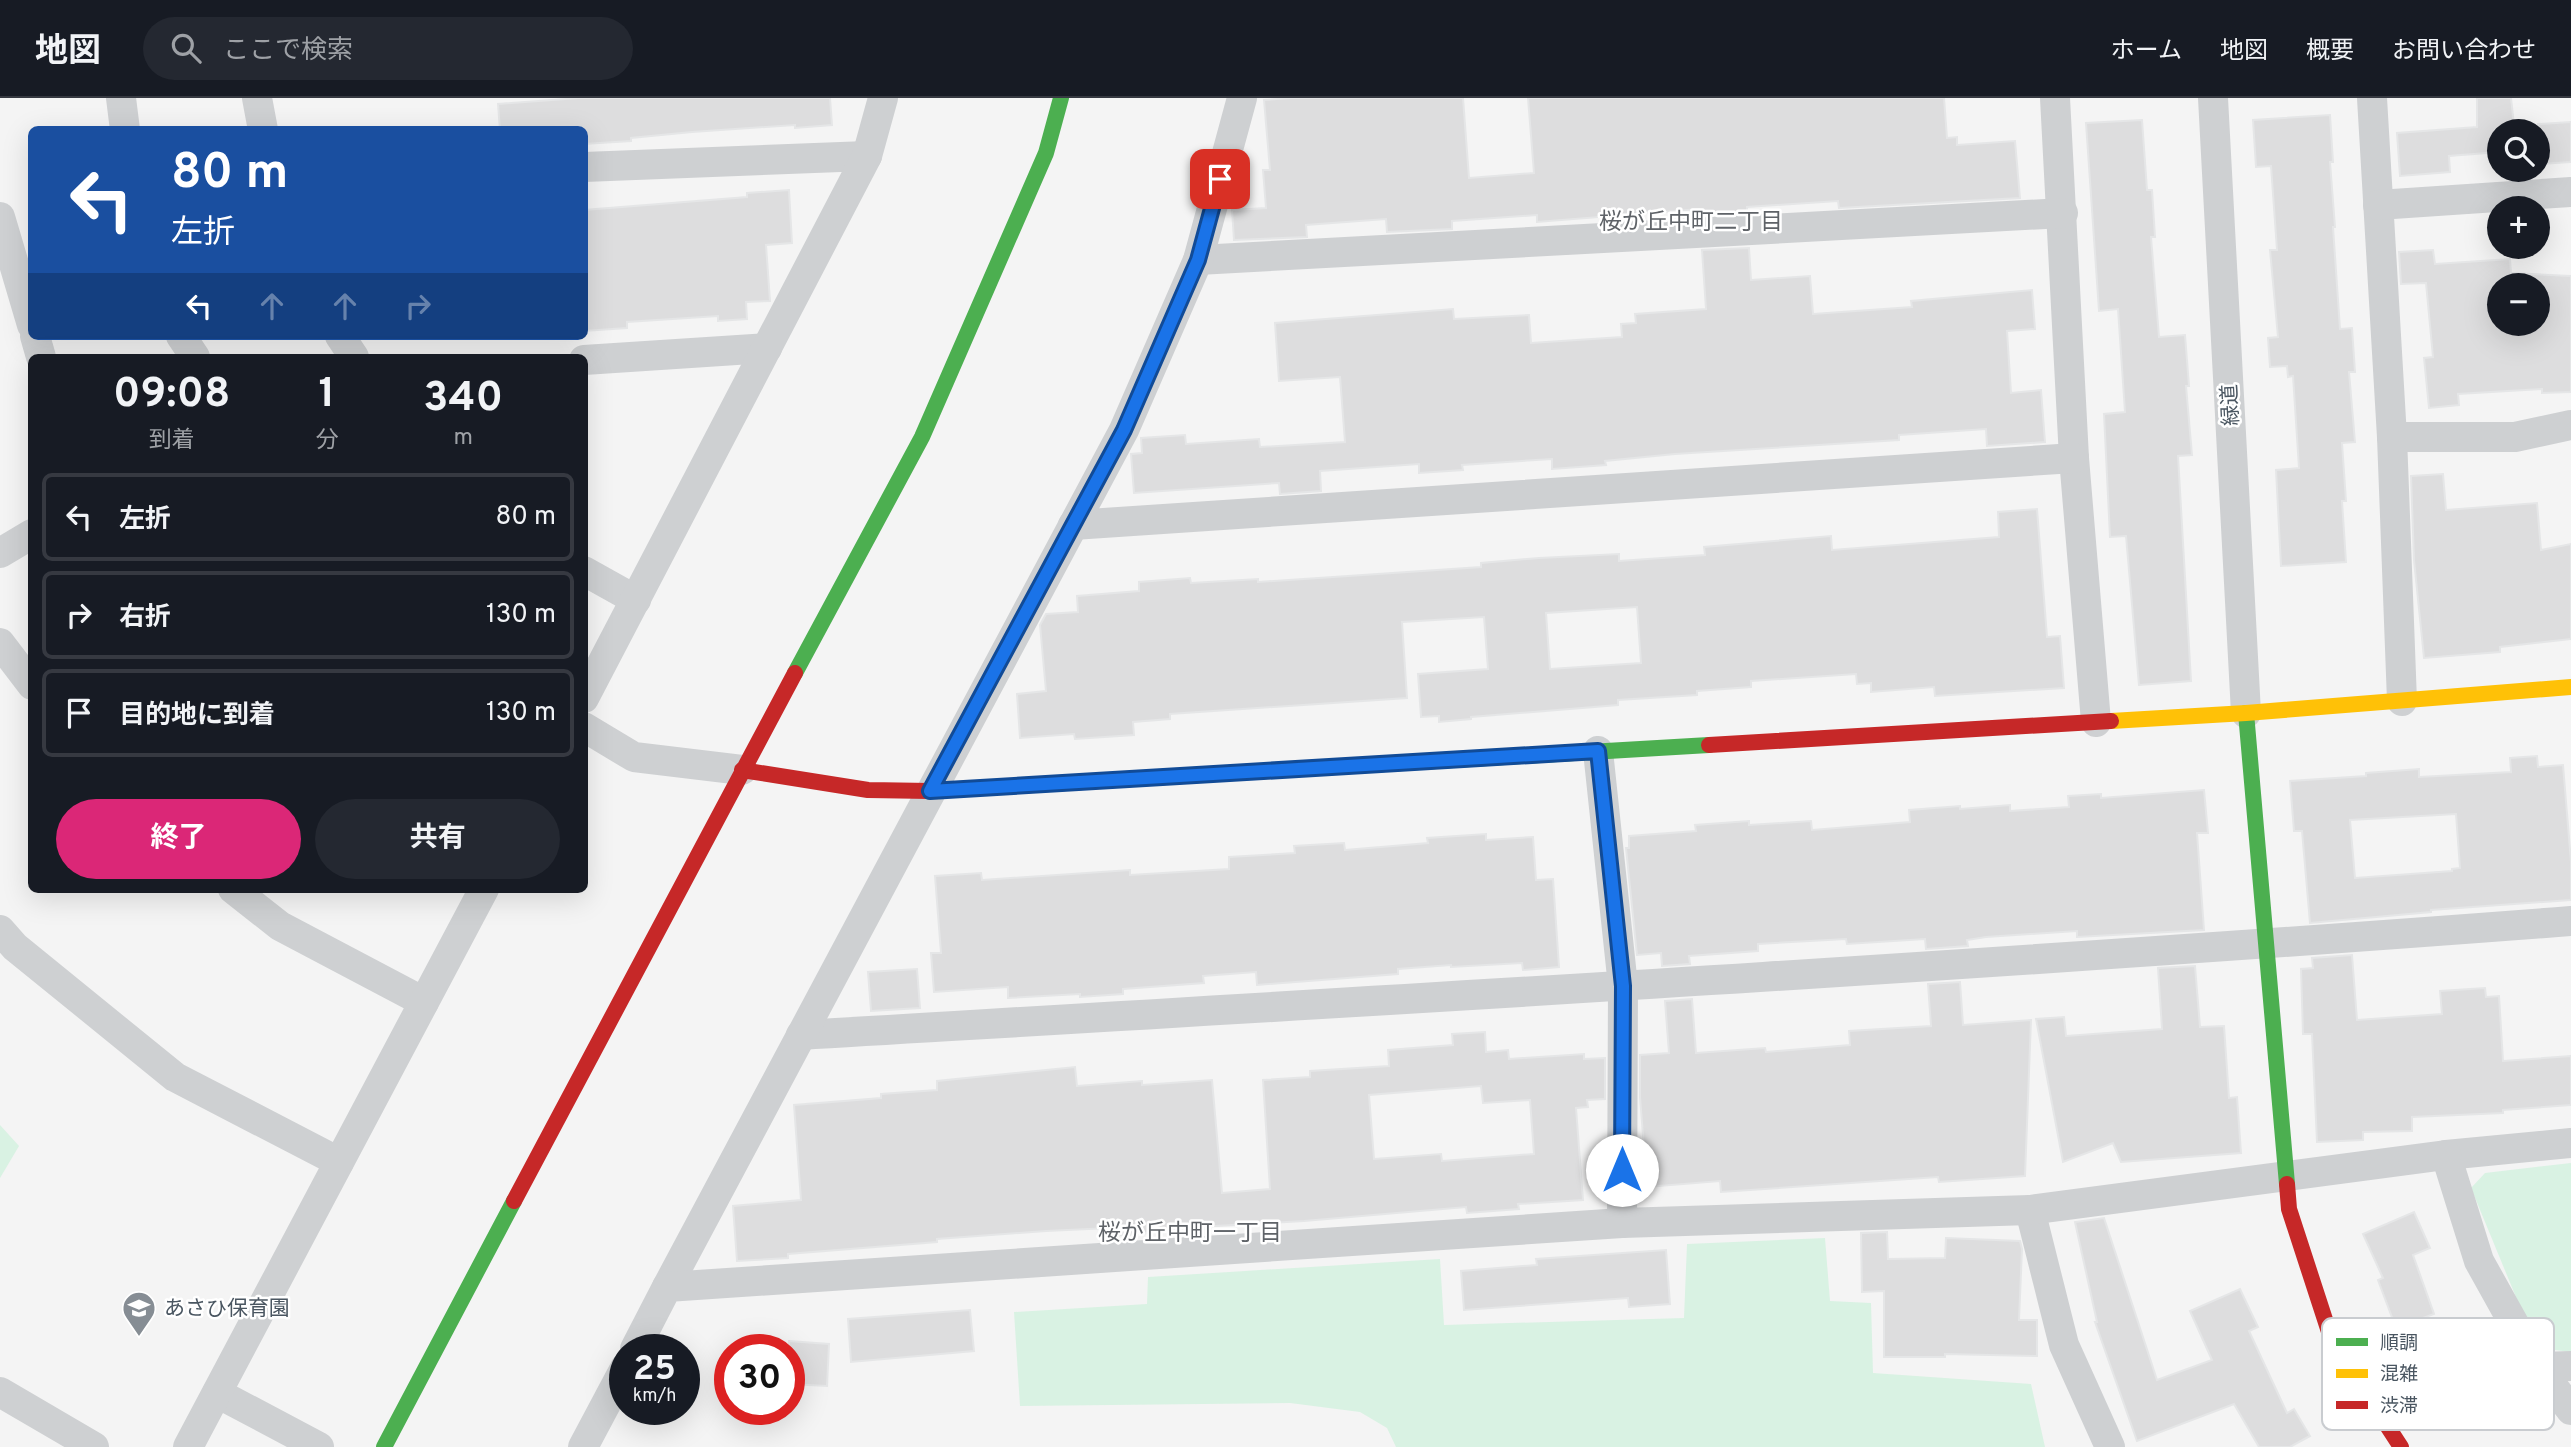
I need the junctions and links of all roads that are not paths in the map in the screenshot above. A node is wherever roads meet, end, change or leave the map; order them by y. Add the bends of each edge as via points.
1 (121, 98) edge
2 (257, 98) edge
3 (883, 98) edge
4 (1061, 98) edge
5 (1242, 98) edge
6 (2055, 98) edge
7 (2213, 98) edge
8 (2372, 98) edge
9 (124, 126) edge
10 (261, 126) edge
11 (867, 156) junction
12 (588, 167) edge
13 (2571, 192) edge
14 (2378, 205) junction
15 (2063, 213) junction
16 (0, 217) edge
17 (1198, 260) junction
18 (28, 312) edge
19 (766, 348) junction
20 (588, 360) edge
21 (2571, 425) edge
22 (2392, 437) junction
23 (2074, 458) junction
24 (1073, 525) junction
25 (28, 536) edge
26 (0, 553) edge
27 (588, 573) edge
28 (636, 600) junction
29 (0, 643) edge
30 (28, 680) edge
31 (2571, 687) edge
32 (588, 690) edge
33 (2402, 701) junction
34 (2246, 713) junction
35 (2096, 722) junction
36 (588, 729) edge
37 (1598, 751) junction
38 (742, 770) junction
39 (930, 791) junction
40 (238, 893) edge
41 (482, 893) edge
42 (2571, 921) edge
43 (0, 930) edge
44 (2266, 944) junction
45 (1623, 986) junction
46 (424, 1002) junction
47 (801, 1034) junction
48 (2571, 1143) edge
49 (2446, 1155) junction
50 (339, 1162) junction
51 (2286, 1176) junction
52 (2030, 1210) junction
53 (1622, 1223) junction
54 (667, 1287) junction
55 (2325, 1318) edge
56 (2511, 1318) edge
57 (643, 1334) edge
58 (2554, 1388) edge
59 (0, 1392) edge
60 (217, 1393) junction
61 (609, 1398) edge
62 (2571, 1410) edge
63 (2390, 1430) edge
64 (94, 1447) edge
65 (188, 1447) edge
66 (319, 1447) edge
67 (384, 1447) edge
68 (583, 1447) edge
69 (2110, 1447) edge
70 (2401, 1447) edge

1 - 9 street
2 - 10 street
3 - 11 street
4 - 38 street via 1046,153 922,437
5 - 17 street
6 - 15 street
7 - 34 street, 緑道
8 - 14 street
11 - 12 street
11 - 19 street
13 - 14 street
14 - 22 street
15 - 17 street
15 - 23 street
16 - 18 street
17 - 24 street via 1124,430
19 - 20 street
19 - 28 street
21 - 22 street via 2515,438
22 - 33 street
23 - 24 street
23 - 35 street
24 - 39 street
25 - 26 street
27 - 28 street
28 - 32 street
29 - 30 street
31 - 33 street
33 - 34 street
34 - 35 street
34 - 44 street
35 - 37 street
36 - 38 street via 634,757
37 - 39 street
37 - 45 street
38 - 39 street via 868,790
38 - 67 street
39 - 47 street
40 - 46 street via 280,926
41 - 46 street
42 - 44 street
43 - 50 street via 175,1077
44 - 45 street
44 - 51 street
45 - 47 street
45 - 53 street
46 - 50 street
47 - 54 street
48 - 49 street
49 - 51 street
49 - 56 street via 2479,1261
50 - 60 street
51 - 52 street
51 - 55 street via 2289,1209
52 - 53 street
52 - 69 street via 2064,1345
53 - 54 street
54 - 57 street
58 - 62 street
59 - 64 street
60 - 65 street
60 - 66 street
61 - 68 street
63 - 70 street

